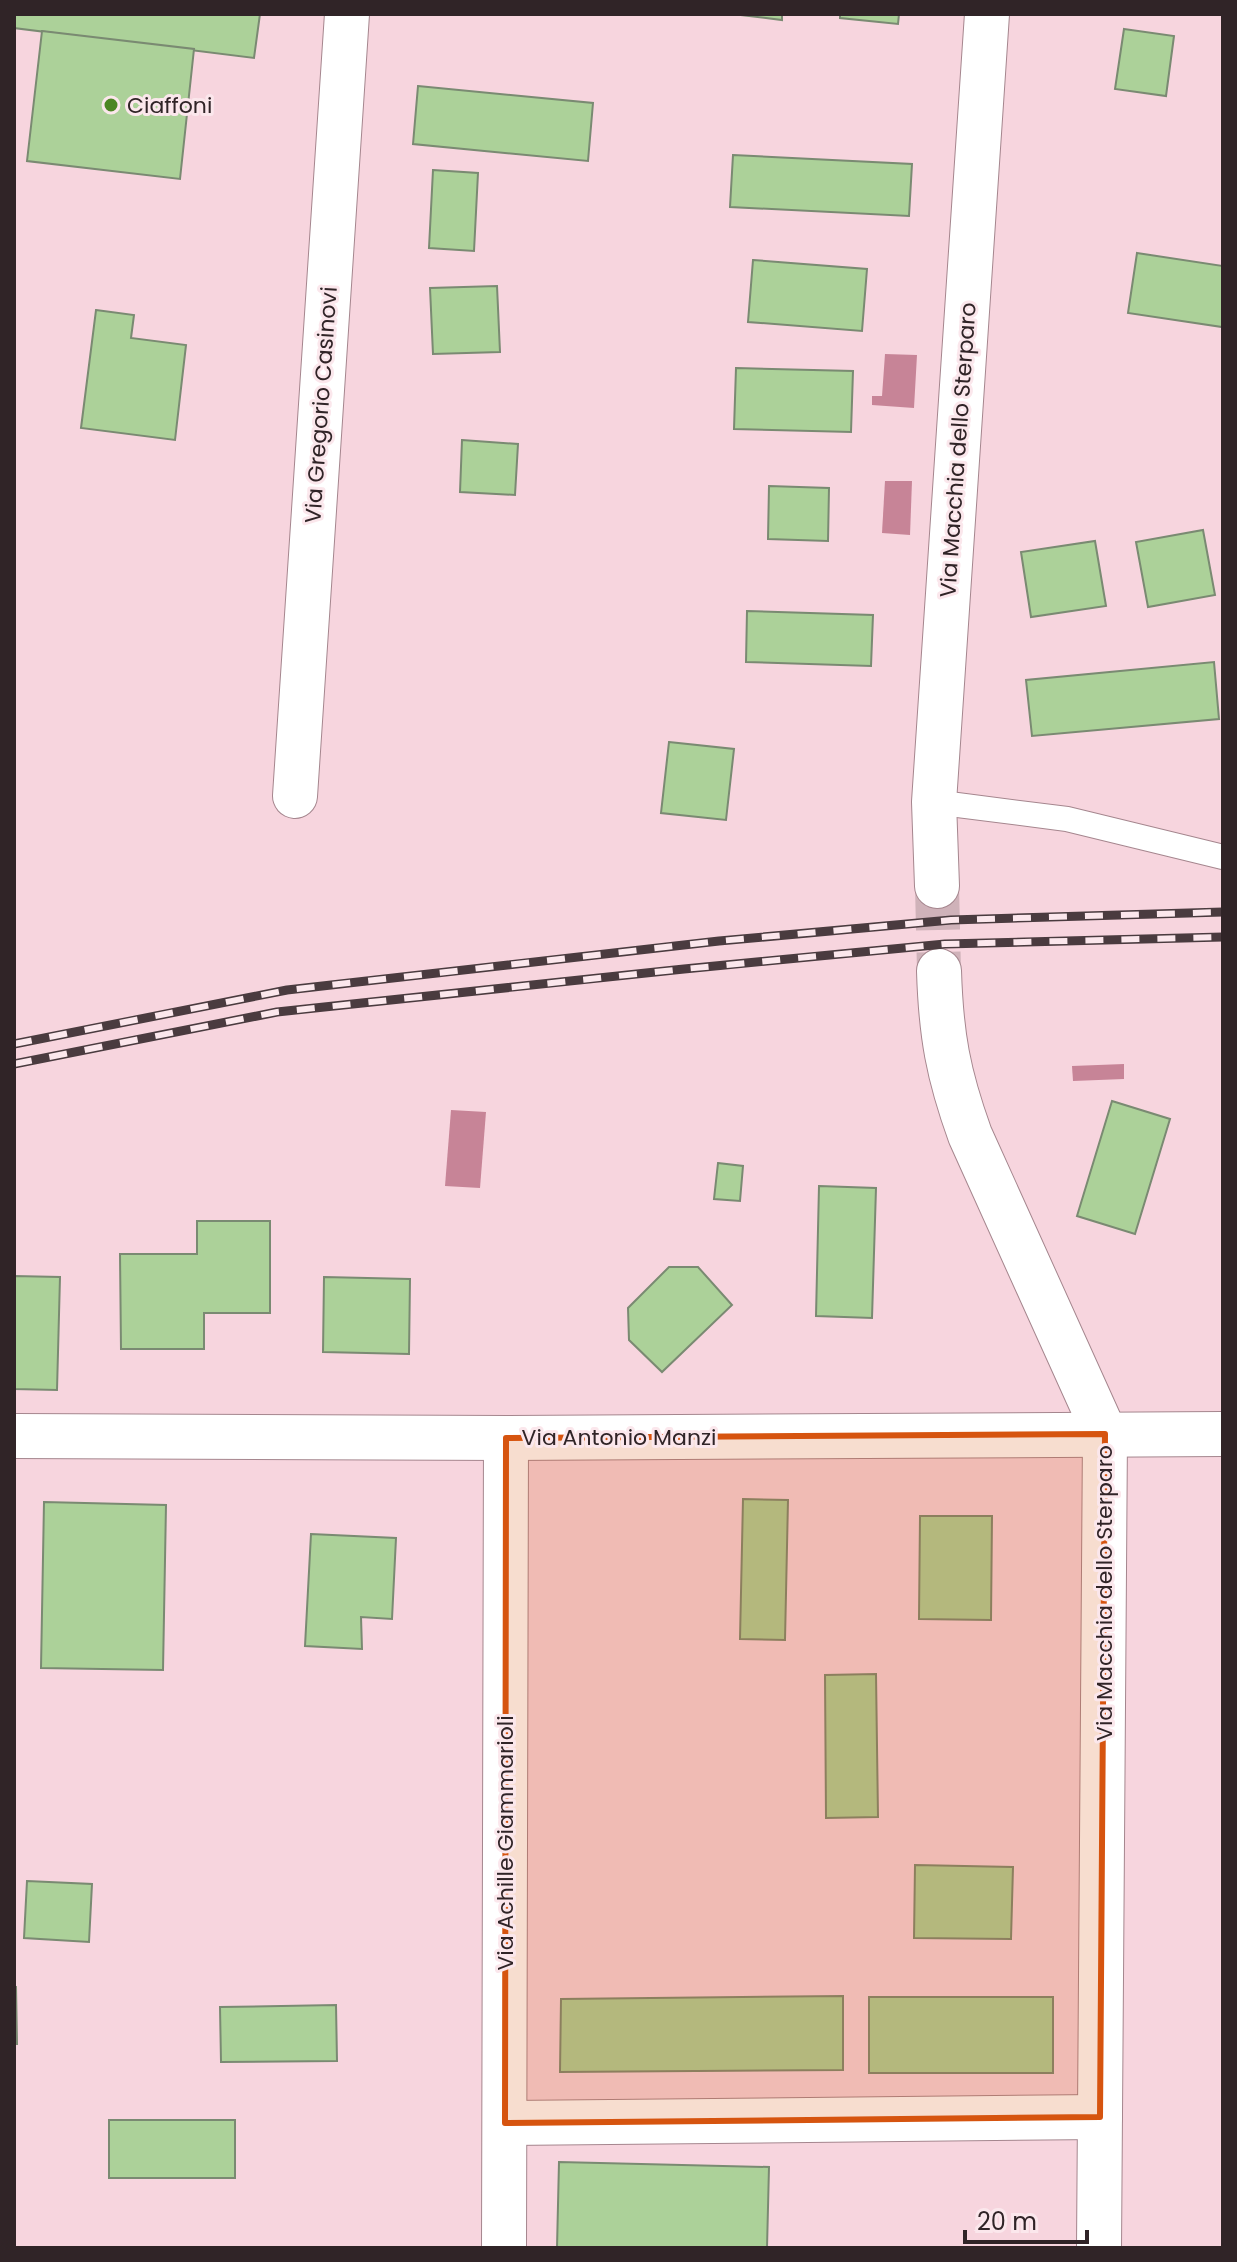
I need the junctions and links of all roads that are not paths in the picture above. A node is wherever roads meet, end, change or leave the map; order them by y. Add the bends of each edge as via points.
1 (347, 14) edge
2 (987, 14) edge
3 (295, 796) dead end
4 (934, 802) junction
5 (1223, 857) edge
6 (937, 886) tunnel mouth
7 (939, 971) tunnel mouth
8 (1105, 1434) junction
9 (1223, 1434) edge
10 (14, 1436) edge
11 (506, 1438) junction
12 (1100, 2117) junction
13 (505, 2123) junction
14 (504, 2248) edge
15 (1099, 2248) edge

1 - 3 street, Via Gregorio Casinovi
2 - 4 street, Via Macchia dello Sterparo
4 - 5 lane via 1067,819
4 - 6 street, Via Macchia dello Sterparo
7 - 8 street, Via Macchia dello Sterparo via 943,1045 958,1103
8 - 9 street, Via Antonio Manzi
8 - 11 street, Via Antonio Manzi
8 - 12 street, Via Macchia dello Sterparo
10 - 11 street, Via Antonio Manzi
11 - 13 street, Via Achille Giammarioli
12 - 13 street
12 - 15 street, Via Macchia dello Sterparo
13 - 14 street, Via Achille Giammarioli

